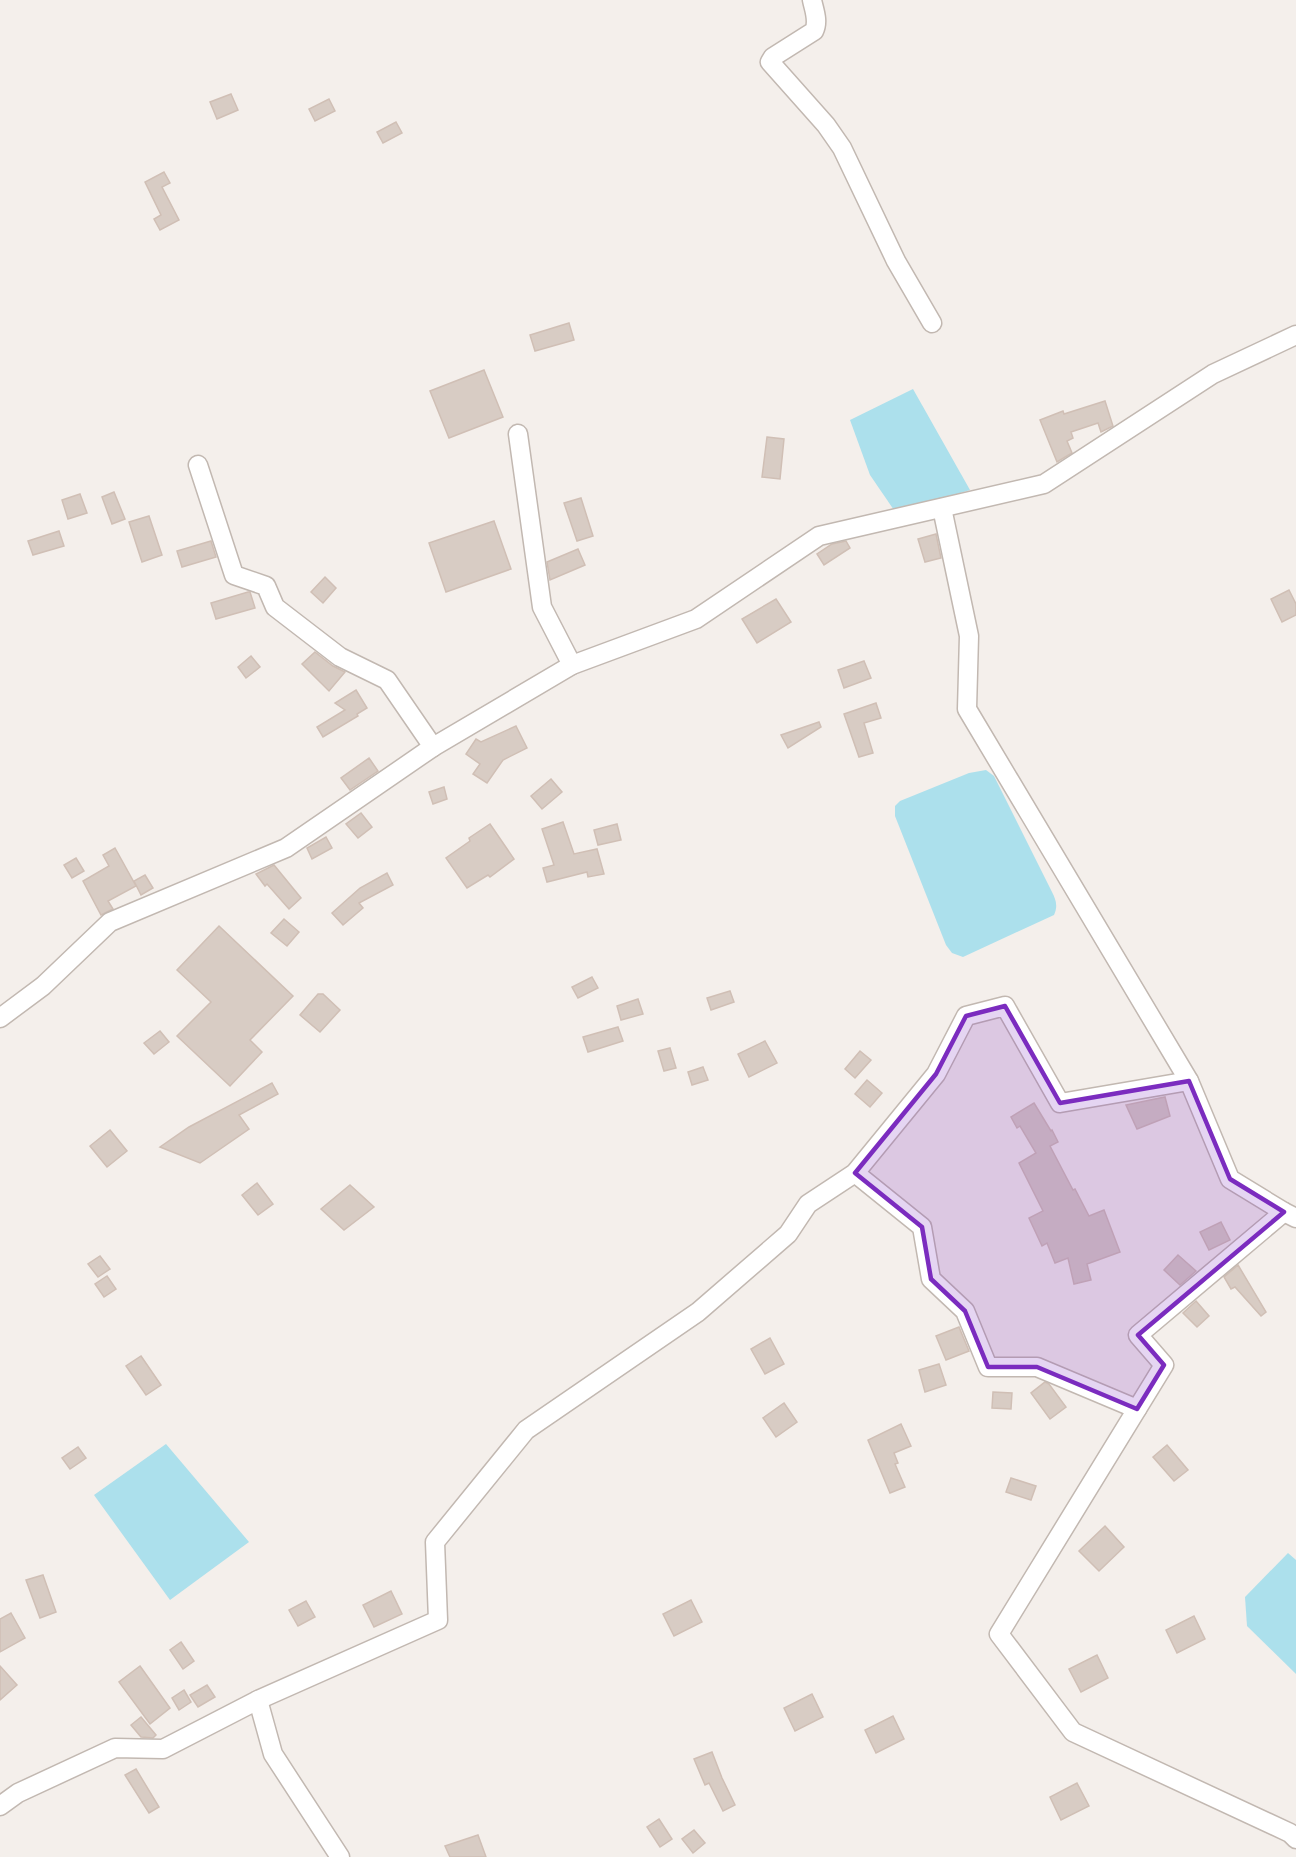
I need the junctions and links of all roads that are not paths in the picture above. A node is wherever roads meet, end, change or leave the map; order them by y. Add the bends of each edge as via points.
1 (812, 0) edge
2 (932, 323) dead end
3 (1296, 335) edge
4 (518, 434) dead end
5 (198, 465) dead end
6 (942, 508) junction
7 (572, 665) junction
8 (433, 747) junction
9 (0, 1018) edge
10 (1189, 1081) junction
11 (855, 1173) junction
12 (1290, 1215) edge
13 (1137, 1409) junction
14 (258, 1700) junction
15 (0, 1806) edge
16 (1296, 1839) edge
17 (340, 1857) edge

1 - 2 street via 814,31 770,62 842,148 896,261
3 - 6 street via 1213,374 1044,484
4 - 7 street via 542,607
5 - 8 street via 234,575 266,586 275,607 340,657 387,680
6 - 7 street via 819,536 696,619
6 - 10 street via 969,636 967,709
7 - 8 street
8 - 9 street via 286,848 110,922 43,986
10 - 11 street via 1060,1103 1005,1006 966,1016 936,1074
10 - 12 street via 1230,1179
11 - 13 street via 922,1227 931,1279 965,1311 988,1367 1037,1367
11 - 14 street via 808,1204 788,1234 698,1312 526,1430 435,1542 438,1620
12 - 13 street via 1138,1335 1164,1365
13 - 16 street via 999,1634 1072,1732
14 - 15 street via 163,1749 115,1748 18,1793
14 - 17 street via 273,1754

